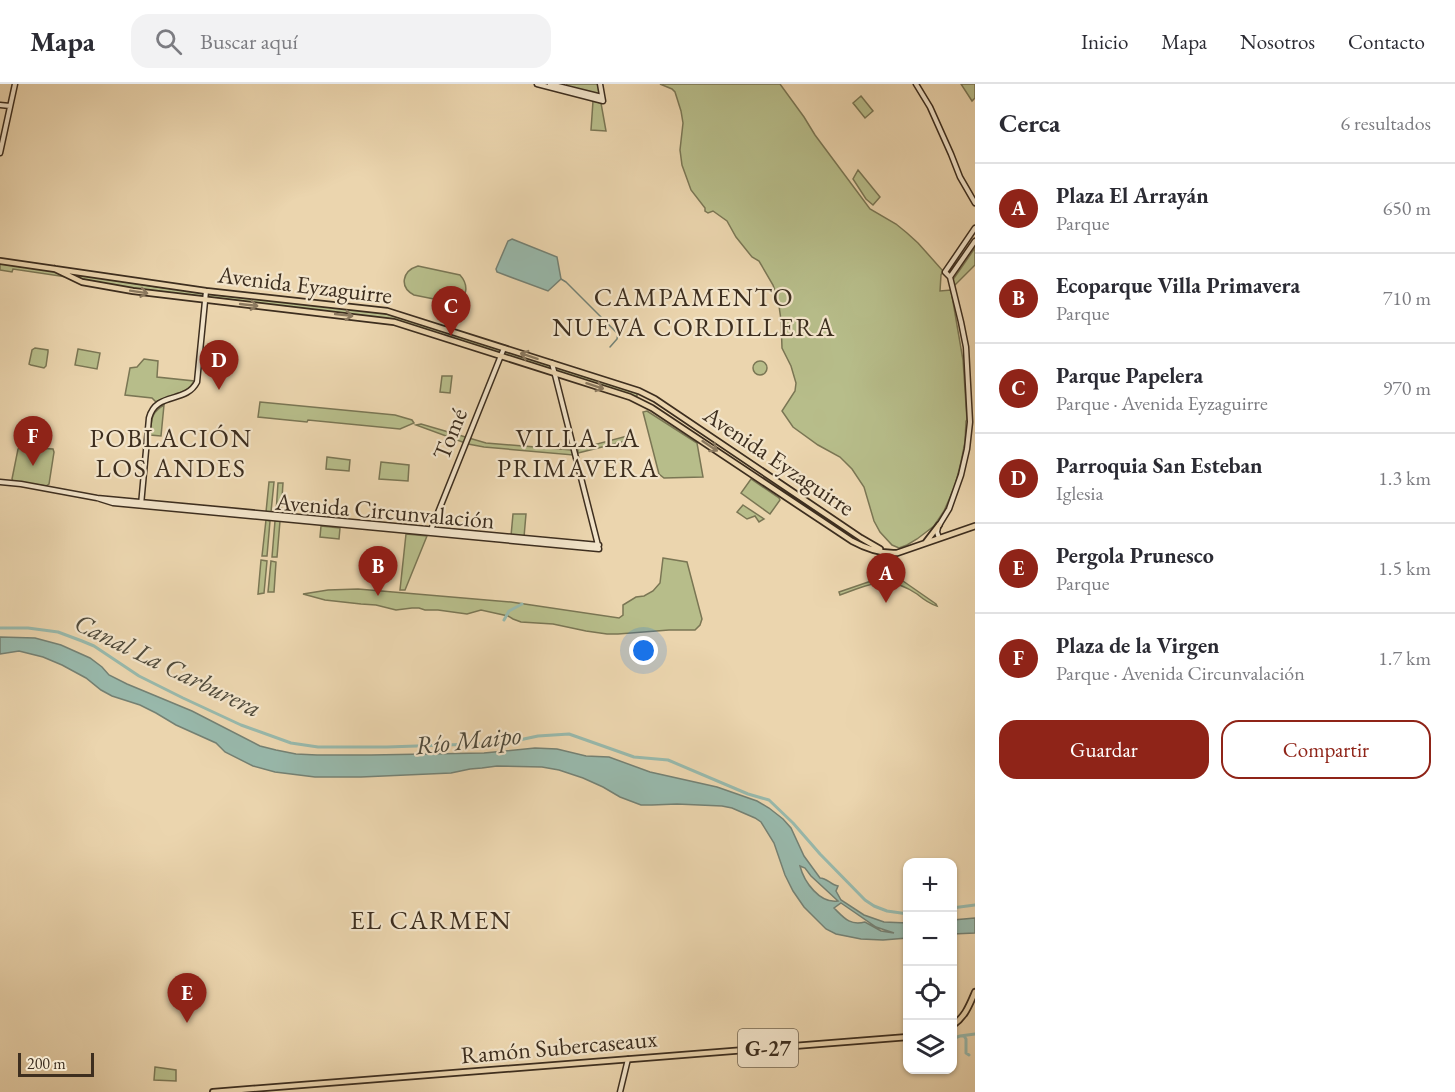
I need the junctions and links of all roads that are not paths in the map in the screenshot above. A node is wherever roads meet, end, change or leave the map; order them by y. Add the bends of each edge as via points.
1 (15, 84) edge
2 (537, 84) edge
3 (550, 84) edge
4 (600, 84) edge
5 (916, 84) edge
6 (602, 99) junction
7 (0, 105) edge
8 (10, 106) junction
9 (0, 153) edge
10 (975, 202) edge
11 (975, 228) edge
12 (975, 241) edge
13 (0, 261) edge
14 (55, 269) junction
15 (950, 277) junction
16 (206, 291) junction
17 (205, 300) junction
18 (504, 348) junction
19 (501, 355) junction
20 (552, 363) junction
21 (573, 370) junction
22 (554, 372) junction
23 (570, 378) junction
24 (625, 387) junction
25 (622, 394) junction
26 (668, 408) junction
27 (662, 414) junction
28 (757, 468) junction
29 (752, 474) junction
30 (0, 482) edge
31 (141, 504) junction
32 (836, 521) junction
33 (939, 525) junction
34 (975, 526) edge
35 (832, 528) junction
36 (431, 532) junction
37 (939, 538) junction
38 (924, 544) junction
39 (888, 553) junction
40 (975, 992) edge
41 (957, 1021) edge
42 (903, 1037) edge
43 (628, 1059) junction
44 (616, 1060) junction
45 (624, 1073) junction
46 (213, 1092) edge
47 (620, 1092) edge

1 - 8 street
2 - 6 street
3 - 6 street
4 - 6 street
5 - 10 street
7 - 8 street
8 - 9 street
11 - 15 street via 945,272
12 - 15 street
13 - 14 main road, Avenida Eyzaguirre
14 - 16 main road, Avenida Eyzaguirre
14 -> 17 main road, Avenida Eyzaguirre via 82,282
15 - 33 street via 969,357 970,414 967,449 954,497
16 - 17 street
16 - 18 main road, Avenida Eyzaguirre via 380,310
17 -> 19 main road, Avenida Eyzaguirre via 387,320
17 - 31 street via 195,386 159,403 150,414
18 - 19 street, Tomé
20 -> 18 main road, Avenida Eyzaguirre
19 - 22 main road, Avenida Eyzaguirre
19 - 36 street, Tomé
20 - 21 main road, Avenida Eyzaguirre
20 - 22 street
21 - 23 main road
21 - 24 main road, Avenida Eyzaguirre
22 - 23 main road, Avenida Eyzaguirre
22 - 36 street, Avenida Circunvalación via 599,547
23 -> 25 main road, Avenida Eyzaguirre
24 - 25 main road
24 - 26 main road, Avenida Eyzaguirre
25 - 27 main road, Avenida Eyzaguirre
26 - 27 main road
26 - 28 main road, Avenida Eyzaguirre
27 -> 29 main road, Avenida Eyzaguirre
28 - 29 main road
28 - 32 main road, Avenida Eyzaguirre
29 - 35 main road, Avenida Eyzaguirre
30 - 31 street, Avenida Circunvalación via 113,503
31 - 36 street, Avenida Circunvalación
32 - 35 main road
32 - 39 main road, Avenida Eyzaguirre
33 - 37 street
33 - 38 main road
34 - 37 main road, Avenida Eyzaguirre
35 - 39 main road, Avenida Eyzaguirre via 860,545
37 - 38 main road, Avenida Eyzaguirre
38 - 39 main road, Avenida Eyzaguirre
40 - 41 main road
42 - 43 main road, Ramón Subercaseaux / G-27
43 - 44 main road, Ramón Subercaseaux / G-27
43 - 45 street
44 - 45 street
44 - 46 main road, Ramón Subercaseaux / G-27
45 - 47 street

